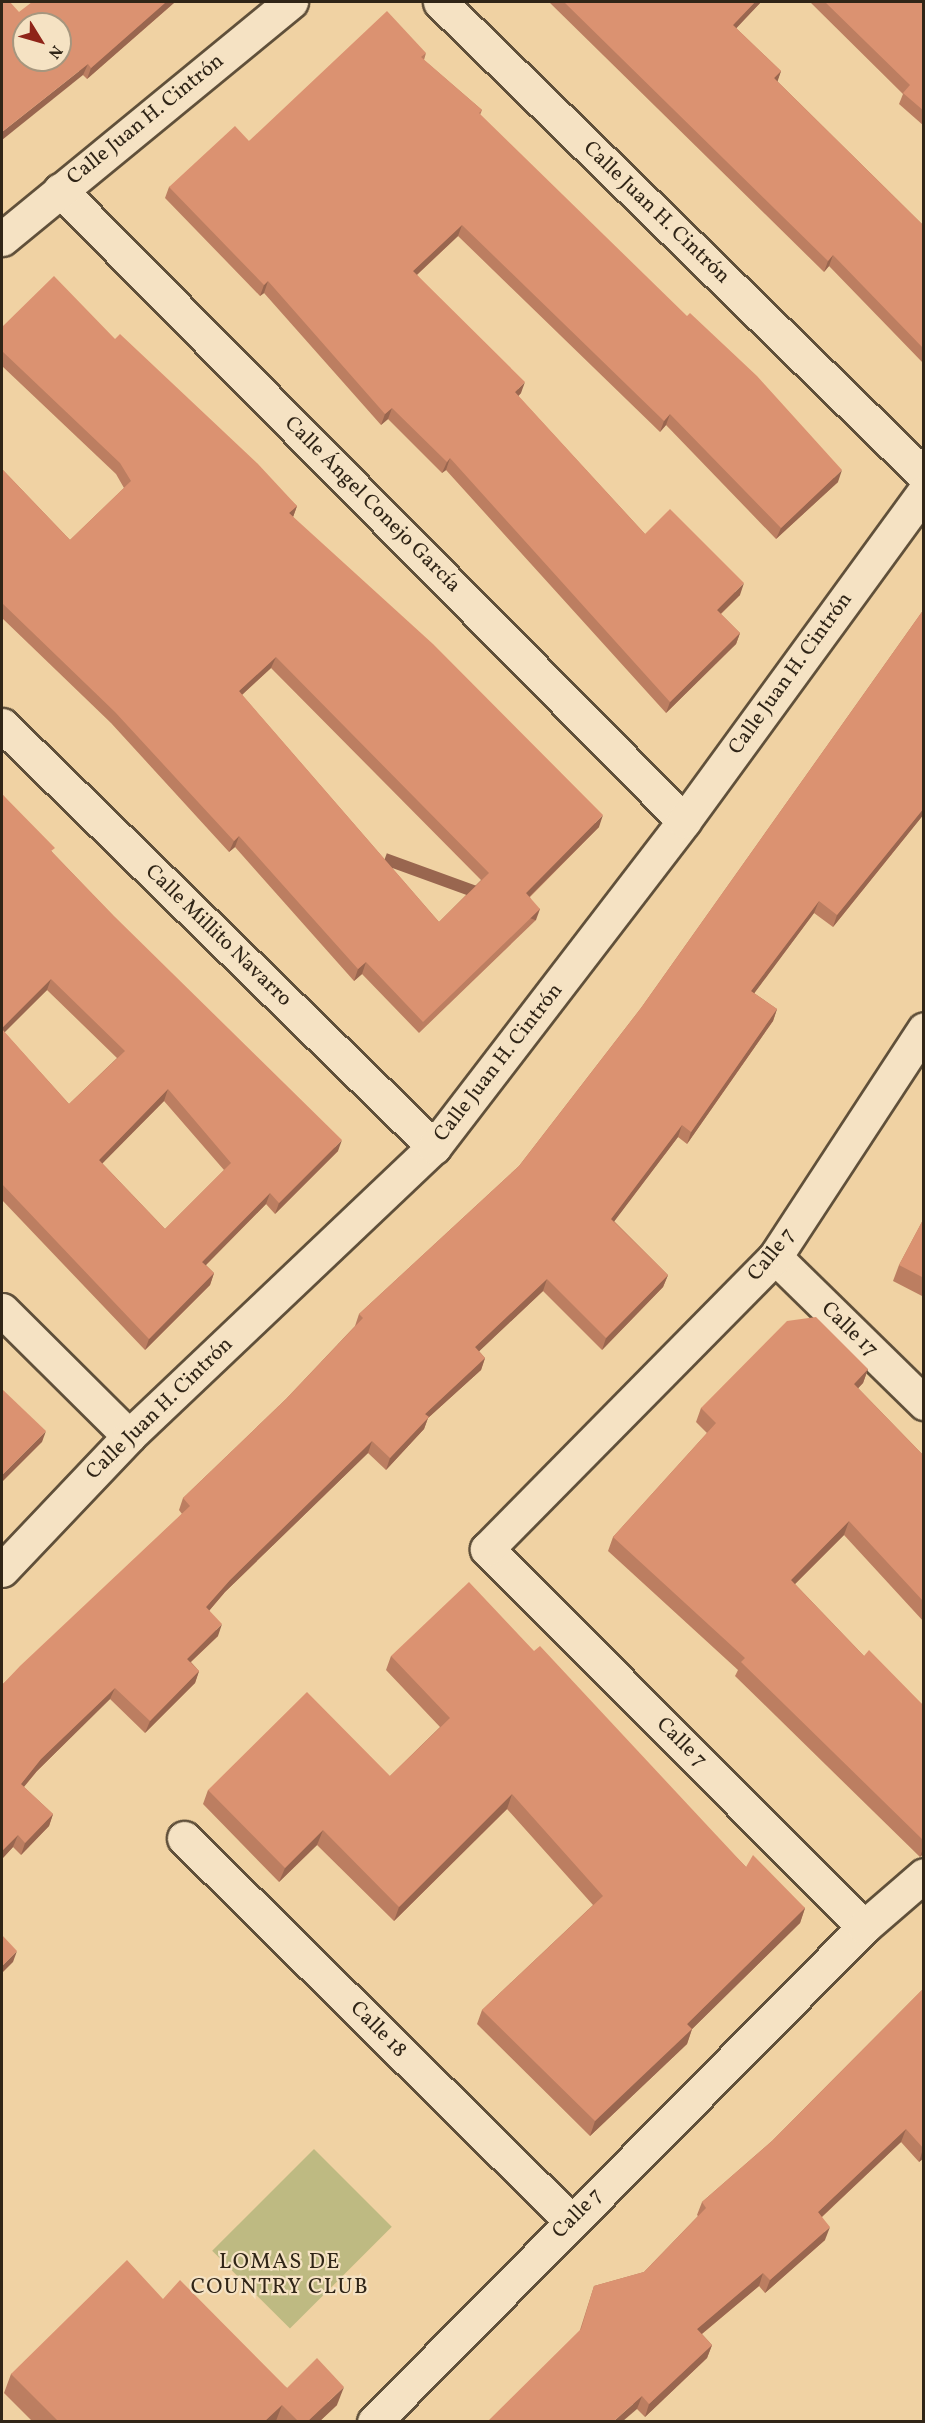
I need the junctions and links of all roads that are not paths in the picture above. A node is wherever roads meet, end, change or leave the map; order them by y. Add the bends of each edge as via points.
1 (291, 2) edge
2 (440, 2) edge
3 (60, 190) junction
4 (2, 239) edge
5 (924, 475) edge
6 (924, 492) edge
7 (2, 725) edge
8 (684, 821) junction
9 (924, 1029) edge
10 (434, 1147) junction
11 (775, 1257) junction
12 (2, 1311) edge
13 (924, 1403) edge
14 (129, 1436) junction
15 (2, 1570) edge
16 (184, 1838) dead end
17 (924, 1875) edge
18 (864, 1927) junction
19 (571, 2221) junction
20 (374, 2421) edge

1 - 3 street, Calle Juan H. Cintrón
2 - 5 street, Calle Juan H. Cintrón
3 - 4 street, Calle Juan H. Cintrón
3 - 8 street, Calle Ángel Conejo García
6 - 8 street, Calle Juan H. Cintrón
7 - 10 street, Calle Millito Navarro
8 - 10 street, Calle Juan H. Cintrón
9 - 11 street, Calle 7
10 - 14 street, Calle Juan H. Cintrón
11 - 13 street, Calle 17
11 - 18 street, Calle 7 via 487,1549
12 - 14 street
14 - 15 street, Calle Juan H. Cintrón
16 - 19 street, Calle 18
17 - 18 street
18 - 19 street, Calle 7
19 - 20 street, Calle 7

